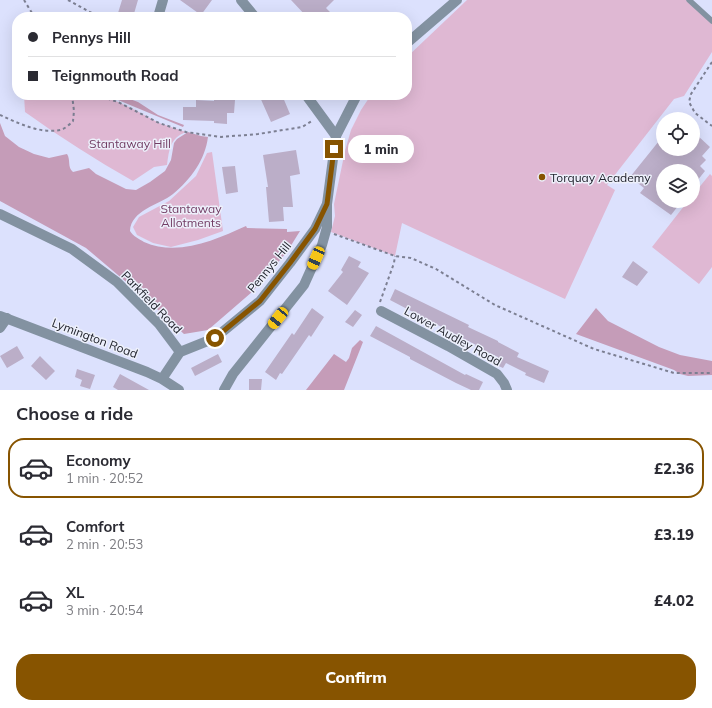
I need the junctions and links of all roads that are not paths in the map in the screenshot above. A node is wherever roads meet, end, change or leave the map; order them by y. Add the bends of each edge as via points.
1 (163, 0) edge
2 (241, 0) edge
3 (457, 0) edge
4 (689, 0) edge
5 (159, 12) edge
6 (251, 12) edge
7 (712, 21) edge
8 (412, 39) edge
9 (310, 100) edge
10 (354, 100) edge
11 (336, 136) junction
12 (327, 204) junction
13 (0, 214) edge
14 (381, 311) road end
15 (3, 317) edge
16 (0, 328) edge
17 (180, 352) junction
18 (162, 379) junction
19 (179, 390) edge
20 (224, 390) edge
21 (507, 390) edge

1 - 5 street
2 - 6 street
3 - 8 street
4 - 7 lane
9 - 11 street
10 - 11 street
11 - 12 street
12 - 17 street, Pennys Hill via 315,229 260,301 215,338
12 - 20 street via 327,227 322,245 304,285 233,374
13 - 17 street, Parkfield Road via 72,249 117,282 159,324
14 - 21 street, Lower Audley Road via 497,374
15 - 16 street
15 - 18 street, Lymington Road
17 - 18 street
18 - 19 street, Lymington Road

